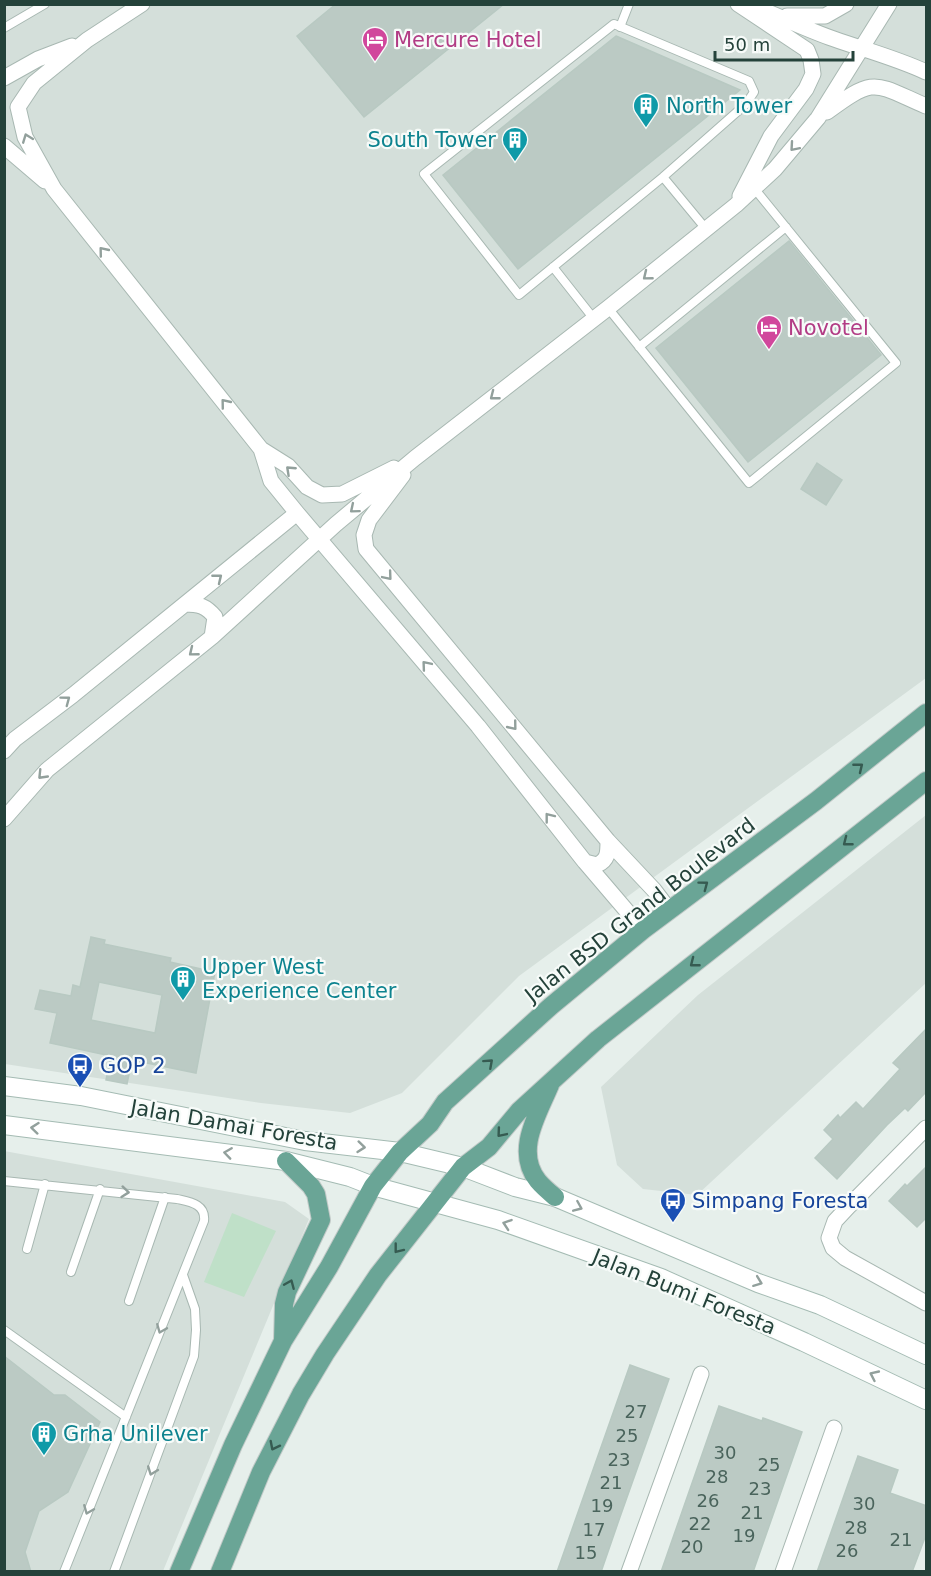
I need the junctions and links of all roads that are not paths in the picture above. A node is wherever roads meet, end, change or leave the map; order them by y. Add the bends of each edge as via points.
1 (45, 4) edge
2 (141, 4) edge
3 (629, 4) edge
4 (738, 4) edge
5 (748, 4) edge
6 (846, 4) edge
7 (890, 4) edge
8 (782, 16) junction
9 (620, 27) junction
10 (4, 28) edge
11 (87, 40) junction
12 (863, 48) junction
13 (927, 72) edge
14 (4, 78) edge
15 (927, 106) edge
16 (818, 118) junction
17 (4, 146) edge
18 (663, 177) junction
19 (754, 188) junction
20 (54, 189) junction
21 (736, 205) junction
22 (786, 227) junction
23 (706, 229) junction
24 (554, 267) junction
25 (608, 308) junction
26 (594, 319) junction
27 (639, 347) junction
28 (261, 449) junction
29 (415, 458) junction
30 (297, 513) junction
31 (320, 538) junction
32 (185, 604) junction
33 (212, 637) junction
34 (927, 712) edge
35 (4, 751) edge
36 (927, 781) edge
37 (4, 819) edge
38 (608, 841) junction
39 (585, 862) junction
40 (670, 911) junction
41 (643, 930) junction
42 (553, 1078) junction
43 (4, 1086) edge
44 (4, 1125) edge
45 (927, 1128) edge
46 (400, 1152) junction
47 (286, 1161) junction
48 (463, 1167) junction
49 (4, 1180) edge
50 (45, 1184) junction
51 (372, 1186) junction
52 (100, 1189) junction
53 (165, 1197) junction
54 (555, 1197) junction
55 (434, 1203) junction
56 (27, 1249) dead end
57 (71, 1272) dead end
58 (183, 1275) junction
59 (129, 1301) dead end
60 (927, 1303) edge
61 (4, 1330) edge
62 (283, 1341) junction
63 (927, 1355) edge
64 (701, 1374) dead end
65 (927, 1400) edge
66 (126, 1417) junction
67 (834, 1428) dead end
68 (64, 1572) edge
69 (114, 1572) edge
70 (179, 1572) edge
71 (220, 1572) edge
72 (629, 1572) edge
73 (783, 1572) edge

1 - 10 lane
2 - 11 street
3 - 9 lane
4 - 21 street via 807,50 813,74 771,136
5 - 8 street
6 - 8 street via 825,16
7 - 12 street
8 - 12 street
9 - 18 lane via 749,81 754,92 746,104
9 - 24 lane via 614,24 424,174 519,295
11 - 14 street via 38,59
20 -> 11 street via 25,137 18,106 34,83
12 - 13 street
12 - 16 street
15 - 16 street via 879,85 868,86
16 -> 19 street
17 - 20 street
18 - 23 lane
18 - 24 lane
19 - 21 street
19 - 22 lane
28 -> 20 street
21 - 23 street
22 - 27 lane
22 - 27 lane via 896,363 887,371 749,483
23 -> 25 street
24 - 26 lane
25 - 26 street
25 - 27 lane
26 -> 29 street
29 -> 28 street via 342,494 322,495
28 - 30 street via 272,481
29 -> 31 street
29 -> 38 street via 369,520 364,535 366,549
30 - 31 street
32 -> 30 street
31 - 33 street
39 -> 31 street via 478,726
32 - 33 street via 208,608 215,617
35 -> 32 street
33 -> 37 street via 47,770
40 -> 34 main road, Jalan BSD Grand Boulevard
36 -> 42 main road
38 - 39 street via 608,856 603,862 597,866
38 - 40 street
39 - 41 street
40 - 41 main road, Jalan BSD Grand Boulevard
46 -> 41 main road, Jalan BSD Grand Boulevard via 430,1124 445,1102
42 -> 48 main road via 489,1147
42 - 54 main road via 530,1133 527,1157 537,1180
43 -> 46 main road, Jalan Damai Foresta via 81,1096 305,1142
47 -> 44 main road, Jalan Damai Foresta
45 - 60 street via 849,1206 836,1221 829,1238 833,1248 845,1258
46 - 48 main road, Jalan Damai Foresta
46 - 51 main road, Jalan BSD Grand Boulevard
47 - 51 main road, Jalan Damai Foresta
62 -> 47 main road via 287,1292 321,1220 316,1194
48 - 54 main road, Jalan Bumi Foresta
48 - 55 main road
49 - 50 lane
50 - 52 lane
50 - 56 lane
51 - 55 main road, Jalan Damai Foresta
51 - 62 main road, Jalan BSD Grand Boulevard via 319,1285
52 -> 53 lane
52 - 57 lane
53 - 58 lane via 195,1204 205,1215
53 - 59 lane
54 -> 63 main road, Jalan Bumi Foresta via 758,1283 820,1305
65 -> 55 main road, Jalan Bumi Foresta via 661,1278 498,1220
55 -> 71 main road via 378,1275 301,1394 253,1489
58 -> 66 lane
58 -> 69 lane via 195,1309 194,1356
61 - 66 lane
62 - 70 main road, Jalan BSD Grand Boulevard via 228,1455
64 - 72 street
66 -> 68 lane
67 - 73 street

